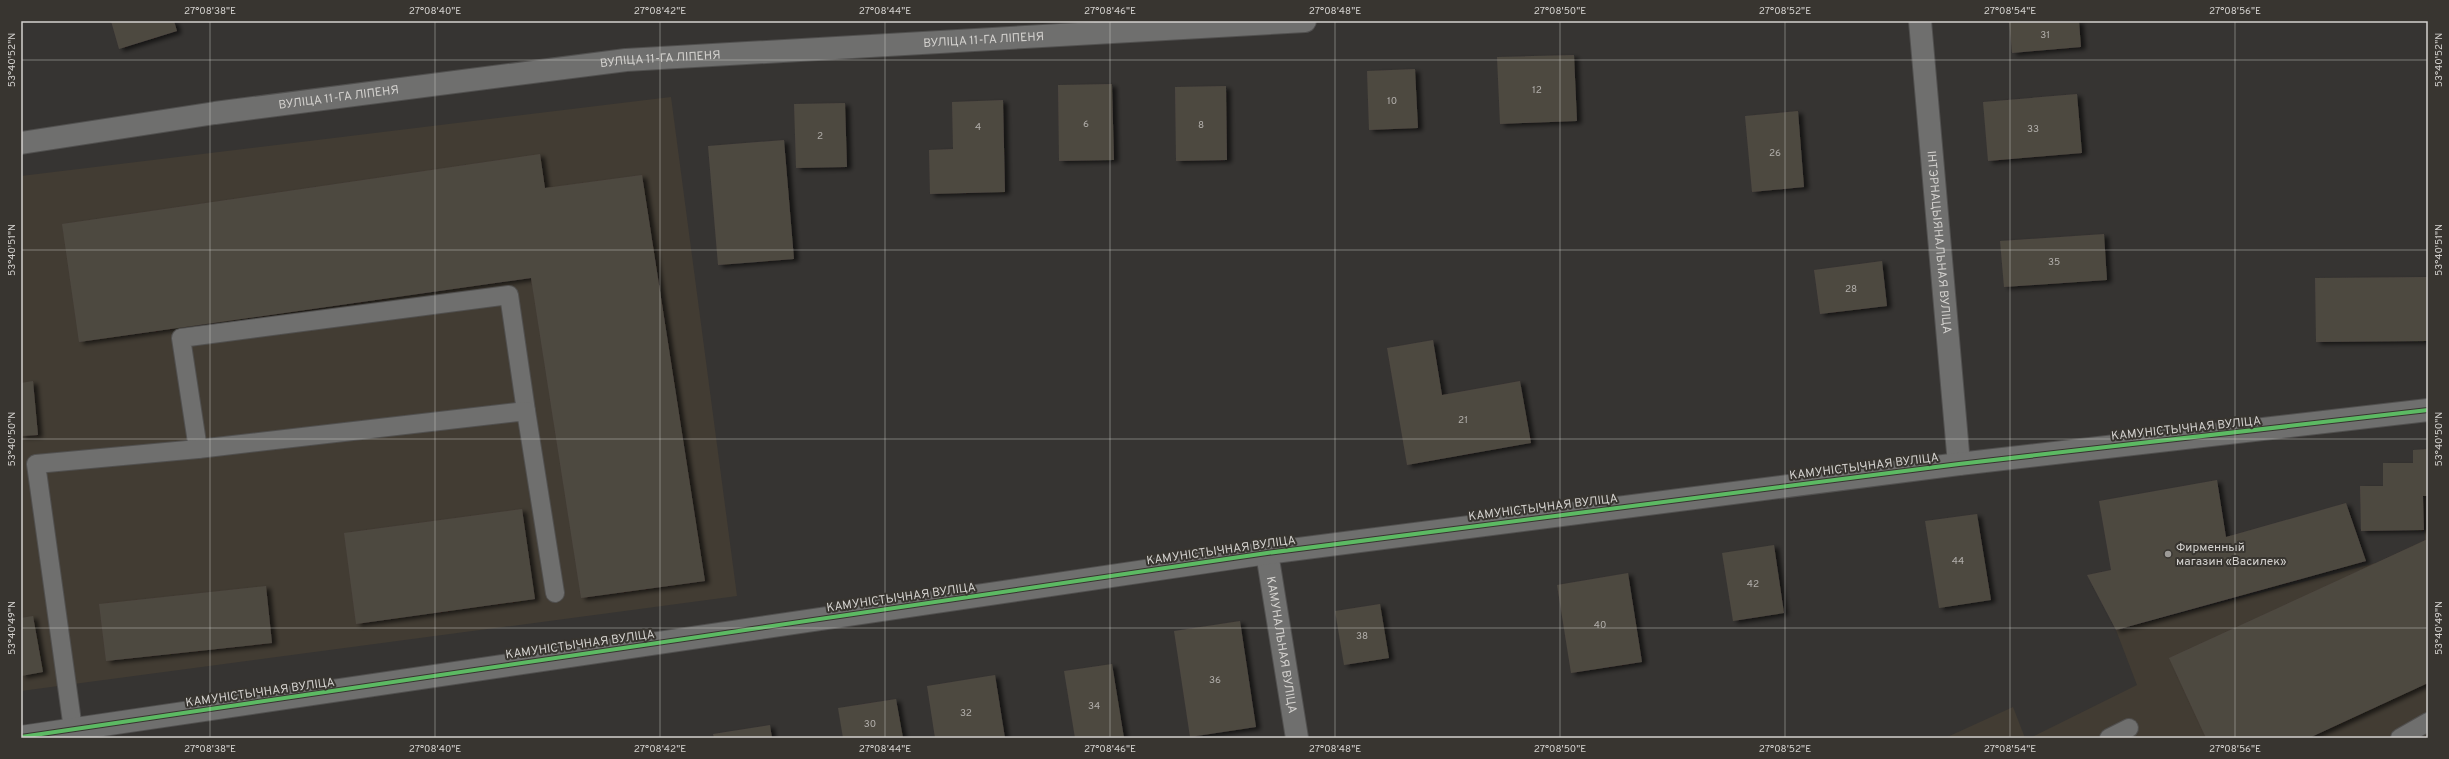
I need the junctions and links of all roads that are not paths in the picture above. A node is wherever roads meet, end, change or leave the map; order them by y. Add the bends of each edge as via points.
1 (1305, 21) edge
2 (1920, 21) edge
3 (21, 143) edge
4 (2428, 410) edge
5 (526, 411) junction
6 (198, 449) junction
7 (1959, 464) junction
8 (28, 465) edge
9 (1267, 553) junction
10 (555, 594) dead end
11 (2428, 722) edge
12 (2129, 728) dead end
13 (73, 729) junction
14 (21, 737) edge
15 (1297, 738) edge
16 (2109, 738) edge
17 (2400, 738) edge

1 - 3 street, ВУЛІЦА 11-ГА ЛІПЕНЯ via 626,60 215,113
2 - 7 street, ІНТЭРНАЦЫЯНАЛЬНАЯ ВУЛІЦА
4 - 7 street, КАМУНІСТЫЧНАЯ ВУЛІЦА
5 - 6 lane
5 - 6 lane via 509,295 181,338
5 - 10 lane
6 - 8 lane
7 - 9 street, КАМУНІСТЫЧНАЯ ВУЛІЦА
8 - 13 lane
9 - 13 street, КАМУНІСТЫЧНАЯ ВУЛІЦА
9 - 15 street, КАМУНАЛЬНАЯ ВУЛІЦА
11 - 17 lane
12 - 16 lane
13 - 14 street, КАМУНІСТЫЧНАЯ ВУЛІЦА

